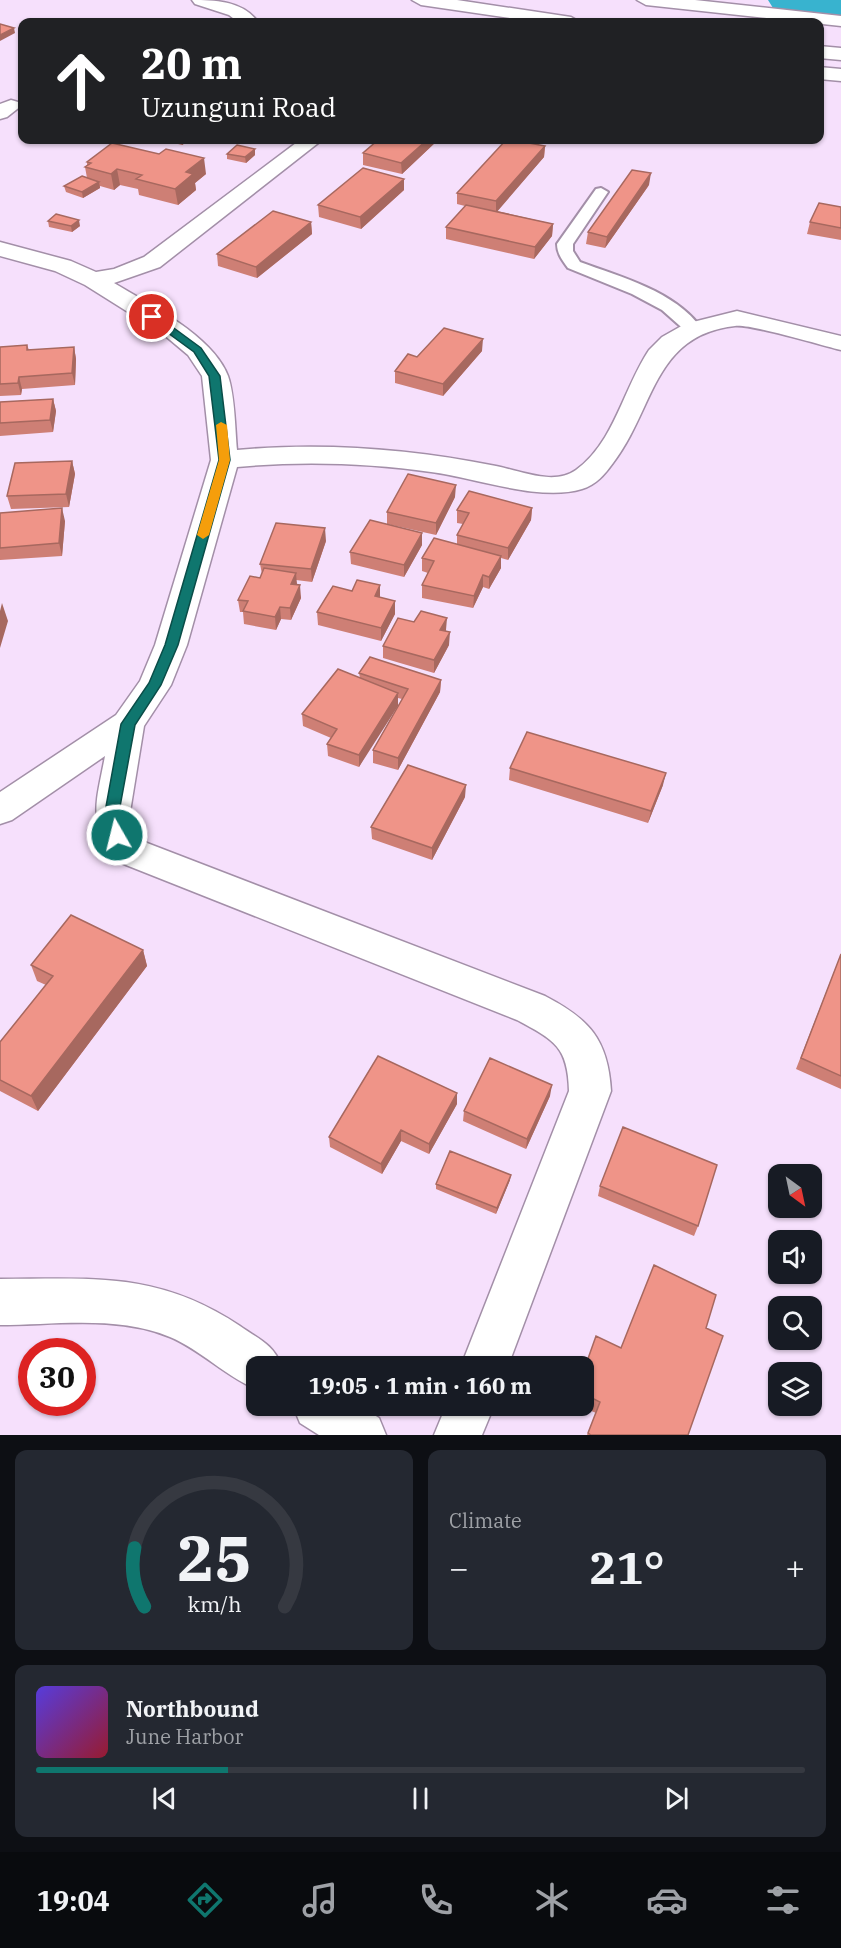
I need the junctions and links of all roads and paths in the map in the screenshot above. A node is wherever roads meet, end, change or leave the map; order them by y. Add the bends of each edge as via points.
1 (420, 0) edge
2 (646, 0) edge
3 (213, 1) edge
4 (244, 18) edge
5 (544, 18) edge
6 (813, 18) edge
7 (824, 19) edge
8 (841, 21) edge
9 (824, 52) edge
10 (841, 54) edge
11 (824, 73) edge
12 (841, 75) edge
13 (307, 144) edge
14 (601, 192) dead end
15 (0, 249) edge
16 (93, 280) junction
17 (694, 329) junction
18 (841, 343) edge
19 (225, 460) junction
20 (128, 724) junction
21 (0, 810) edge
22 (0, 1302) edge
23 (489, 1356) edge
24 (246, 1358) edge
25 (333, 1416) edge
26 (466, 1416) edge
27 (362, 1435) edge
28 (458, 1435) edge

1 - 5 main road
2 - 6 main road
3 - 4 main road
7 - 8 main road
9 - 10 main road
11 - 12 main road
13 - 16 main road via 152,262 120,275
14 - 17 lane via 565,244 569,260 650,293 681,314
15 - 16 main road via 63,266
16 - 19 main road via 172,329 197,350 215,376
17 - 18 main road via 737,318
17 - 19 main road via 657,355 605,458 584,478 566,485 546,486 407,461 273,454
19 - 20 main road via 171,645 155,685
20 - 21 main road
20 - 23 main road via 112,812 117,835 134,854 531,1008 560,1023 578,1040 591,1065 590,1091
22 - 24 main road via 86,1300 144,1307 194,1324
25 - 27 main road
26 - 28 main road

